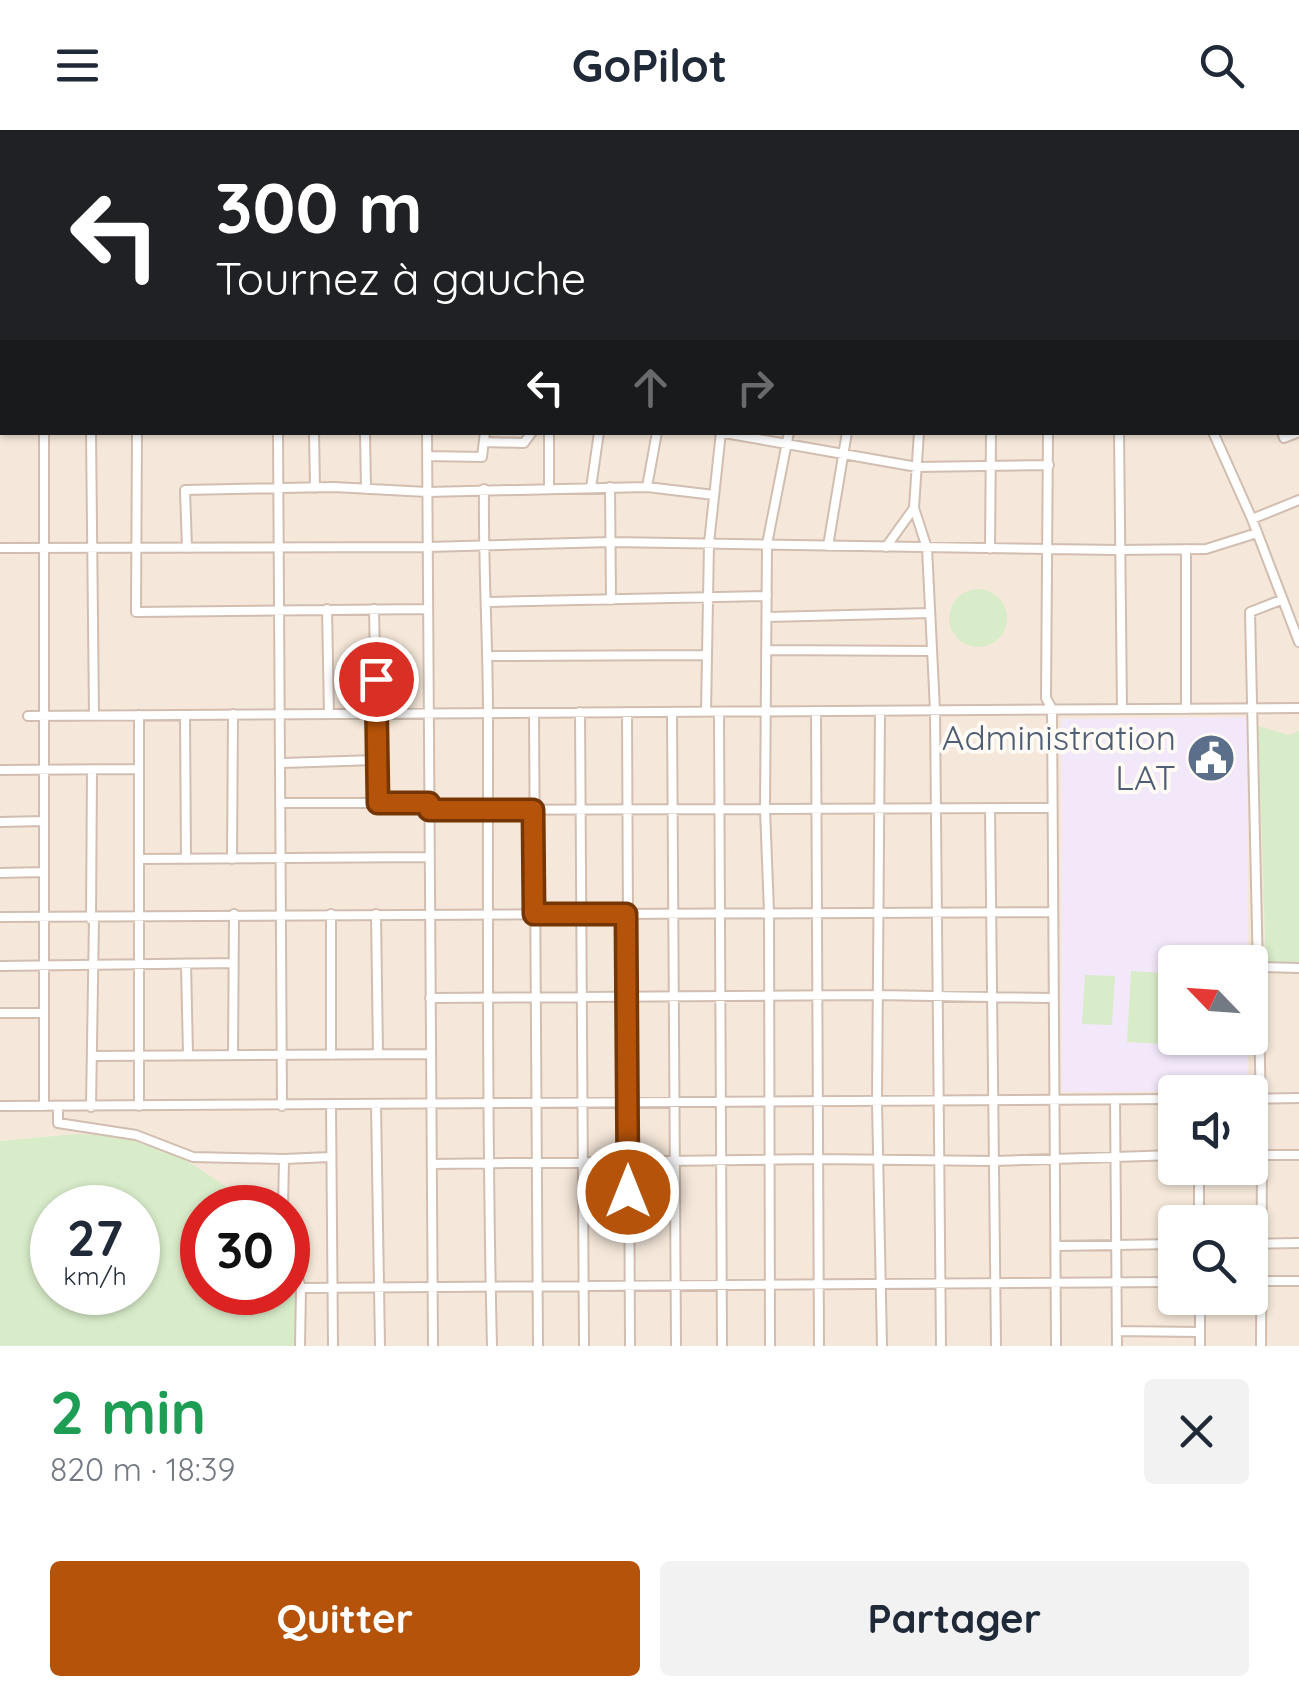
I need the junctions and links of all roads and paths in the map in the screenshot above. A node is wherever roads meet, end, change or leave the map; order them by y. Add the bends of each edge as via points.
1 (44, 435) edge
2 (91, 435) edge
3 (137, 435) edge
4 (278, 435) edge
5 (314, 435) edge
6 (365, 435) edge
7 (427, 435) edge
8 (530, 435) edge
9 (547, 435) edge
10 (600, 435) edge
11 (656, 435) edge
12 (720, 435) edge
13 (747, 435) edge
14 (847, 435) edge
15 (919, 435) edge
16 (990, 435) edge
17 (1048, 435) edge
18 (1119, 435) edge
19 (1214, 435) edge
20 (484, 437) edge
21 (788, 438) edge
22 (844, 452) junction
23 (427, 456) junction
24 (1049, 465) junction
25 (989, 466) junction
26 (917, 467) junction
27 (647, 487) junction
28 (315, 488) junction
29 (549, 488) junction
30 (591, 488) junction
31 (610, 488) junction
32 (366, 489) junction
33 (484, 489) junction
34 (279, 490) junction
35 (427, 492) junction
36 (714, 494) junction
37 (1299, 500) edge
38 (914, 508) junction
39 (1252, 518) junction
40 (1256, 532) junction
41 (611, 542) junction
42 (709, 543) junction
43 (767, 544) junction
44 (280, 546) junction
45 (483, 546) junction
46 (828, 546) junction
47 (91, 547) junction
48 (138, 547) junction
49 (428, 547) junction
50 (886, 547) junction
51 (0, 548) edge
52 (45, 548) junction
53 (187, 548) junction
54 (927, 548) junction
55 (990, 549) junction
56 (1186, 549) junction
57 (1120, 550) junction
58 (1049, 551) junction
59 (767, 596) junction
60 (706, 599) junction
61 (611, 600) junction
62 (1282, 600) junction
63 (488, 602) junction
64 (280, 609) junction
65 (327, 609) junction
66 (374, 609) junction
67 (428, 609) junction
68 (930, 613) junction
69 (766, 617) junction
70 (1299, 642) edge
71 (766, 650) junction
72 (932, 651) junction
73 (706, 655) junction
74 (487, 656) junction
75 (1253, 708) junction
76 (1299, 708) edge
77 (1122, 709) junction
78 (1186, 709) junction
79 (880, 710) junction
80 (935, 710) junction
81 (1052, 710) junction
82 (766, 711) junction
83 (816, 711) junction
84 (534, 712) junction
85 (580, 712) junction
86 (627, 712) junction
87 (672, 712) junction
88 (706, 712) junction
89 (719, 712) junction
90 (428, 713) junction
91 (488, 713) junction
92 (233, 714) junction
93 (282, 714) junction
94 (329, 714) junction
95 (376, 714) junction
96 (94, 715) junction
97 (139, 715) junction
98 (185, 715) junction
99 (28, 716) dead end
100 (44, 716) junction
101 (376, 760) junction
102 (282, 763) junction
103 (139, 768) junction
104 (0, 770) edge
105 (44, 770) junction
106 (92, 770) junction
107 (282, 803) junction
108 (378, 803) junction
109 (429, 806) junction
110 (674, 808) junction
111 (878, 808) junction
112 (1051, 808) junction
113 (626, 809) junction
114 (936, 809) junction
115 (488, 810) junction
116 (533, 810) junction
117 (581, 810) junction
118 (765, 810) junction
119 (815, 810) junction
120 (990, 810) junction
121 (717, 811) junction
122 (44, 821) junction
123 (0, 822) edge
124 (430, 857) junction
125 (139, 859) junction
126 (186, 859) junction
127 (232, 859) junction
128 (282, 860) junction
129 (43, 872) junction
130 (0, 873) edge
131 (720, 912) junction
132 (770, 912) junction
133 (937, 912) junction
134 (991, 912) junction
135 (1052, 912) junction
136 (673, 913) junction
137 (877, 913) junction
138 (234, 914) junction
139 (282, 914) junction
140 (331, 914) junction
141 (376, 914) junction
142 (534, 914) junction
143 (581, 914) junction
144 (626, 914) junction
145 (818, 914) junction
146 (430, 915) junction
147 (487, 915) junction
148 (0, 917) edge
149 (44, 917) junction
150 (139, 917) junction
151 (92, 919) junction
152 (1258, 945) edge
153 (233, 962) junction
154 (186, 964) junction
155 (93, 965) junction
156 (139, 965) junction
157 (0, 966) edge
158 (44, 966) junction
159 (1268, 967) edge
160 (1299, 968) edge
161 (877, 995) junction
162 (582, 996) junction
163 (628, 996) junction
164 (674, 996) junction
165 (720, 996) junction
166 (768, 996) junction
167 (819, 996) junction
168 (430, 998) junction
169 (488, 998) junction
170 (534, 998) junction
171 (938, 998) junction
172 (992, 998) junction
173 (1052, 998) junction
174 (0, 1013) edge
175 (42, 1013) junction
176 (188, 1054) junction
177 (233, 1054) junction
178 (331, 1054) junction
179 (378, 1054) junction
180 (431, 1054) junction
181 (284, 1055) junction
182 (92, 1056) junction
183 (139, 1056) junction
184 (1268, 1098) edge
185 (1299, 1098) edge
186 (720, 1100) junction
187 (768, 1100) junction
188 (1115, 1100) junction
189 (1158, 1100) edge
190 (674, 1101) junction
191 (817, 1101) junction
192 (994, 1101) junction
193 (1053, 1101) junction
194 (877, 1102) junction
195 (939, 1102) junction
196 (488, 1104) junction
197 (535, 1104) junction
198 (582, 1104) junction
199 (629, 1104) junction
200 (331, 1105) junction
201 (376, 1105) junction
202 (431, 1105) junction
203 (0, 1106) edge
204 (44, 1106) junction
205 (58, 1106) junction
206 (139, 1106) junction
207 (282, 1106) junction
208 (91, 1107) junction
209 (1268, 1154) edge
210 (1115, 1156) junction
211 (1158, 1156) edge
212 (1299, 1156) edge
213 (330, 1157) junction
214 (817, 1158) junction
215 (940, 1158) junction
216 (284, 1159) junction
217 (1054, 1159) junction
218 (582, 1160) junction
219 (628, 1160) junction
220 (768, 1160) junction
221 (879, 1160) junction
222 (994, 1160) junction
223 (488, 1161) junction
224 (536, 1161) junction
225 (720, 1161) junction
226 (674, 1162) junction
227 (432, 1164) junction
228 (283, 1185) edge
229 (1299, 1243) edge
230 (1158, 1244) edge
231 (1268, 1244) edge
232 (1116, 1245) junction
233 (1056, 1246) junction
234 (1268, 1281) edge
235 (1299, 1281) edge
236 (1115, 1282) junction
237 (1158, 1282) edge
238 (1056, 1284) junction
239 (940, 1285) junction
240 (996, 1285) junction
241 (379, 1286) junction
242 (432, 1286) junction
243 (490, 1286) junction
244 (769, 1286) junction
245 (818, 1286) junction
246 (882, 1286) junction
247 (675, 1287) junction
248 (720, 1287) junction
249 (536, 1288) junction
250 (583, 1288) junction
251 (629, 1288) junction
252 (310, 1289) edge
253 (331, 1290) junction
254 (301, 1315) edge
255 (1200, 1315) edge
256 (1261, 1315) edge
257 (1116, 1331) junction
258 (1200, 1332) junction
259 (300, 1346) edge
260 (332, 1346) edge
261 (380, 1346) edge
262 (433, 1346) edge
263 (492, 1346) edge
264 (538, 1346) edge
265 (584, 1346) edge
266 (630, 1346) edge
267 (676, 1346) edge
268 (722, 1346) edge
269 (770, 1346) edge
270 (819, 1346) edge
271 (882, 1346) edge
272 (941, 1346) edge
273 (996, 1346) edge
274 (1056, 1346) edge
275 (1117, 1346) edge
276 (1200, 1346) edge
277 (1261, 1346) edge

1 - 52 street
2 - 47 street
3 - 48 street
4 - 34 street
5 - 28 street
6 - 32 street
7 - 23 street
8 - 20 street via 524,444
9 - 29 street
10 - 30 street
11 - 27 street
12 - 36 street
13 - 21 street
14 - 22 street
15 - 26 street
16 - 25 street
17 - 24 street
18 - 57 street
19 - 39 street
20 - 23 street via 482,457
21 - 22 street
21 - 43 street
22 - 26 street
22 - 46 street
23 - 35 street
24 - 25 street
24 - 58 street
25 - 26 street
25 - 55 street
26 - 38 street
27 - 31 street
27 - 36 street
28 - 32 street
28 - 34 street
29 - 30 street
29 - 33 street
30 - 31 street
31 - 41 street
32 - 35 street
33 - 35 street
33 - 45 street
34 - 44 street
34 - 53 street via 185,490
35 - 49 street
36 - 42 street
37 - 39 street
38 - 50 street
38 - 54 street
39 - 40 street
40 - 56 street
40 - 62 street
41 - 42 street
41 - 45 street
41 - 61 street
42 - 43 street
42 - 60 street
43 - 46 street
43 - 59 street
44 - 49 street
44 - 53 street
44 - 64 street
45 - 49 street
45 - 63 street
46 - 50 street
47 - 48 street
47 - 52 street
47 - 96 street
48 - 53 street
48 - 64 street via 136,612
49 - 67 street
50 - 54 street
51 - 52 street
52 - 100 street
54 - 55 street
54 - 68 street
55 - 58 street
56 - 57 street
56 - 78 street
57 - 58 street
57 - 77 street
58 - 81 street via 1046,698
59 - 60 street
59 - 69 street
60 - 61 street
60 - 73 street
61 - 63 street
62 - 70 street
62 - 75 street via 1250,612
63 - 74 street
64 - 65 street
64 - 93 street
65 - 66 street
65 - 94 street
66 - 67 street
66 - 95 street
67 - 90 street
68 - 69 street
68 - 72 street
69 - 71 street
71 - 72 street
71 - 82 street
72 - 80 street
73 - 74 street
73 - 88 street
74 - 91 street
75 - 76 street
75 - 78 street
75 - 152 street
77 - 78 street
77 - 81 street
79 - 80 street
79 - 83 street
79 - 111 street
80 - 81 street
80 - 114 street
81 - 112 street
82 - 83 street
82 - 89 street
82 - 118 street
83 - 119 street
84 - 85 street
84 - 91 street
84 - 116 street
85 - 86 street
85 - 117 street
86 - 87 street
86 - 113 street
87 - 88 street
87 - 110 street
88 - 89 street
89 - 121 street
90 - 91 street
90 - 95 street
90 - 109 street
91 - 115 street
92 - 93 street
92 - 98 street
92 - 127 street
93 - 94 street
93 - 102 street
94 - 95 street
95 - 101 street
96 - 97 street
96 - 100 street
97 - 98 street
97 - 103 street
98 - 126 street
99 - 100 street
100 - 105 street
101 - 102 street
101 - 108 street
102 - 107 street
103 - 106 street
103 - 125 street
104 - 105 street
105 - 106 street
105 - 122 street
106 - 151 street
107 - 108 street
107 - 128 street
108 - 109 street
109 - 115 street
109 - 124 street
110 - 113 street
110 - 121 street
110 - 136 street
111 - 114 street
111 - 119 street
111 - 137 street
112 - 120 street
112 - 135 street
113 - 117 street
113 - 144 street
114 - 120 street
114 - 133 street
115 - 116 street
115 - 147 street
116 - 117 street
116 - 142 street
117 - 143 street
118 - 119 street
118 - 121 street
118 - 132 street
119 - 145 street
120 - 134 street
121 - 131 street
122 - 123 street
122 - 129 street
124 - 128 street
124 - 146 street
125 - 126 street
125 - 150 street
126 - 127 street
127 - 128 street
128 - 139 street
129 - 130 street
129 - 149 street
131 - 132 street
131 - 136 street
131 - 165 street
132 - 145 street
132 - 166 street
133 - 134 street
133 - 137 street
133 - 171 street
134 - 135 street
134 - 172 street
135 - 173 street
136 - 144 street
136 - 164 street
137 - 145 street
137 - 161 street
138 - 139 street
138 - 150 street
138 - 153 street
139 - 140 street
139 - 181 street
140 - 141 street
140 - 178 street
141 - 146 street
141 - 179 street
142 - 143 street
142 - 147 street
142 - 170 street
143 - 144 street
143 - 162 street
144 - 163 street
145 - 167 street
146 - 147 street
146 - 168 street
147 - 169 street
148 - 149 street
149 - 151 street
149 - 158 street
150 - 151 street
150 - 156 street
151 - 155 street
153 - 154 street
153 - 177 street
154 - 156 street
154 - 176 street
155 - 156 street
155 - 158 street
155 - 182 street
156 - 183 street
157 - 158 street
158 - 175 street
159 - 160 street
161 - 167 street
161 - 171 street
161 - 194 street
162 - 163 street
162 - 170 street
162 - 198 street
163 - 164 street
163 - 199 street
164 - 165 street
164 - 190 street
165 - 166 street
165 - 186 street
166 - 167 street
166 - 187 street
167 - 191 street
168 - 169 street
168 - 180 street
169 - 170 street
169 - 196 street
170 - 197 street
171 - 172 street
171 - 195 street
172 - 173 street
172 - 192 street
173 - 193 street
174 - 175 street
175 - 204 street
176 - 177 street
176 - 183 street
177 - 181 street
178 - 179 street
178 - 181 street
179 - 180 street
180 - 202 street
181 - 207 street
182 - 183 street
182 - 208 street
183 - 206 street
184 - 185 street
186 - 187 street
186 - 190 street
186 - 225 street
187 - 191 street
187 - 220 street
188 - 189 street
188 - 193 street
188 - 210 street
190 - 199 street
190 - 226 street
191 - 194 street
191 - 214 street
192 - 193 street
192 - 195 street
192 - 222 street
193 - 217 street
194 - 195 street
194 - 221 street
195 - 215 street
196 - 197 street
196 - 202 street
196 - 223 street
197 - 198 street
197 - 224 street
198 - 199 street
198 - 218 street
199 - 219 street
200 - 201 street
200 - 207 street
200 - 213 street
201 - 202 street
201 - 241 street
202 - 227 street
203 - 204 street
204 - 205 street
205 - 208 street
205 - 216 street via 58,1123 136,1135 193,1157
206 - 207 street
206 - 208 street
209 - 212 street
210 - 211 street
210 - 217 street
210 - 232 street
213 - 216 street
213 - 253 street
214 - 220 street
214 - 221 street
214 - 245 street
215 - 221 street
215 - 222 street
215 - 239 street
216 - 228 street
217 - 222 street
217 - 233 street
218 - 219 street
218 - 224 street
218 - 250 street
219 - 226 street
219 - 251 street
220 - 225 street
220 - 244 street
221 - 246 street
222 - 240 street
223 - 224 street
223 - 227 street
223 - 243 street
224 - 249 street
225 - 226 street
225 - 248 street
226 - 247 street
227 - 242 street
229 - 231 street
230 - 232 street
232 - 233 street
232 - 236 street
233 - 238 street
234 - 235 street
236 - 237 street
236 - 238 street
236 - 257 street
238 - 240 street
238 - 274 street
239 - 240 street
239 - 246 street
239 - 272 street
240 - 273 street
241 - 242 street
241 - 253 street
241 - 261 street
242 - 243 street
242 - 262 street
243 - 249 street
243 - 263 street
244 - 245 street
244 - 248 street
244 - 269 street
245 - 246 street
245 - 270 street
246 - 271 street
247 - 248 street
247 - 251 street
247 - 267 street
248 - 268 street
249 - 250 street
249 - 264 street
250 - 251 street
250 - 265 street
251 - 266 street
252 - 253 street
253 - 260 street
254 - 259 street
255 - 258 street
256 - 277 street
257 - 258 street
257 - 275 street
258 - 276 street

